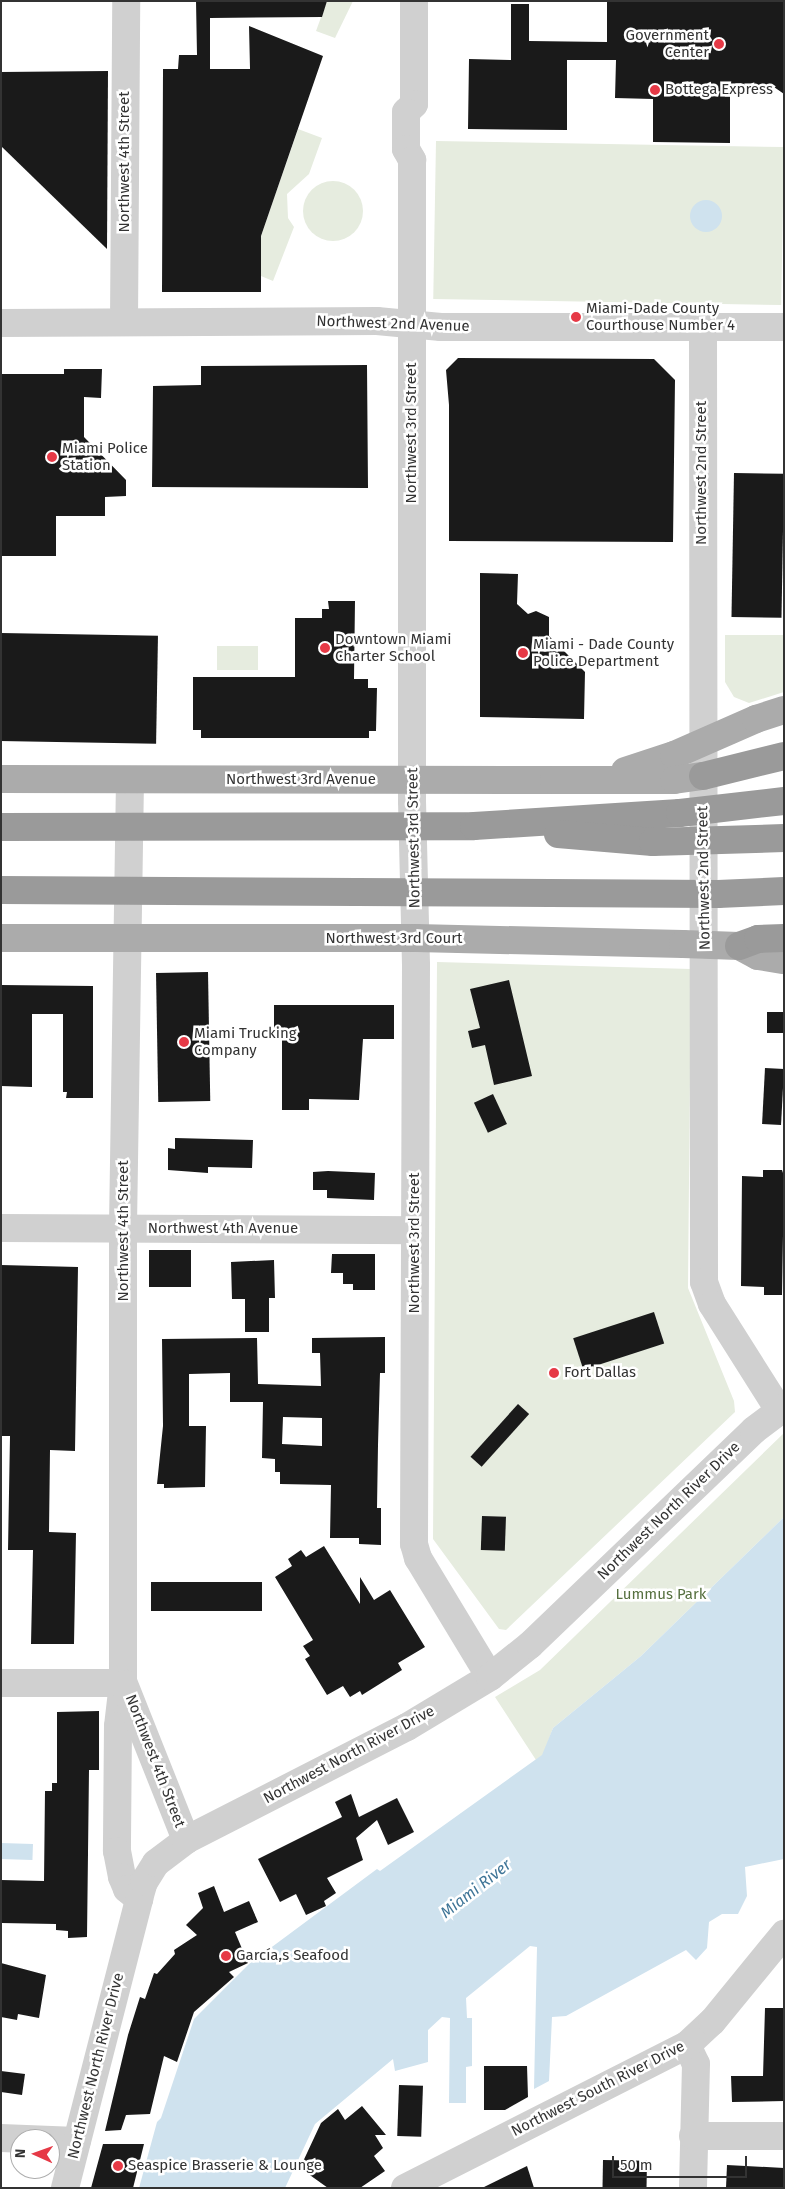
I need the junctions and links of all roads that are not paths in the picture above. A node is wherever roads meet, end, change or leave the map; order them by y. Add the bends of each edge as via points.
1 (126, 1) edge
2 (414, 1) edge
3 (1, 322) edge
4 (124, 322) junction
5 (412, 324) junction
6 (703, 326) junction
7 (784, 326) edge
8 (784, 710) edge
9 (702, 741) junction
10 (784, 756) edge
11 (703, 776) junction
12 (600, 778) junction
13 (1, 779) edge
14 (130, 780) junction
15 (413, 780) junction
16 (784, 801) edge
17 (474, 826) junction
18 (1, 827) edge
19 (784, 838) edge
20 (1, 890) edge
21 (784, 891) edge
22 (718, 894) junction
23 (784, 910) edge
24 (1, 938) edge
25 (416, 938) junction
26 (784, 938) edge
27 (128, 939) junction
28 (705, 944) junction
29 (739, 946) junction
30 (784, 960) edge
31 (1, 1228) edge
32 (123, 1229) junction
33 (415, 1230) junction
34 (781, 1408) edge
35 (490, 1677) junction
36 (1, 1683) edge
37 (124, 1683) junction
38 (186, 1840) junction
39 (117, 1851) junction
40 (156, 1863) junction
41 (139, 1899) junction
42 (784, 1934) edge
43 (687, 2045) junction
44 (693, 2136) junction
45 (784, 2136) edge
46 (1, 2138) edge
47 (77, 2141) junction
48 (65, 2188) edge
49 (405, 2188) edge
50 (693, 2188) edge

1 - 4 street, Northwest 4th Street
2 - 5 street, Northwest 3rd Street via 414,104 406,112 406,149 412,160
3 - 4 street, Northwest 2nd Avenue
4 - 5 street, Northwest 2nd Avenue via 377,321
5 - 6 street, Northwest 2nd Avenue
5 - 15 street, Northwest 3rd Street
6 - 7 street, Northwest 2nd Avenue
6 - 9 street, Northwest 2nd Street
8 - 9 main road, Northwest 3rd Avenue
9 - 11 street, Northwest 2nd Street
9 - 12 main road, Northwest 3rd Avenue via 674,755
10 - 11 highway
11 - 12 main road, Northwest 3rd Avenue via 674,780
11 - 28 street, Northwest 2nd Street
12 - 15 main road, Northwest 3rd Avenue
13 - 14 main road, Northwest 3rd Avenue
14 - 15 main road, Northwest 3rd Avenue
14 - 27 street, Northwest 4th Street
15 - 25 street, Northwest 3rd Street
16 - 17 highway via 680,813
17 - 18 highway
17 - 19 highway via 653,842
20 - 22 highway
21 - 22 highway
22 - 23 highway
24 - 27 main road, Northwest 3rd Court
25 - 27 main road, Northwest 3rd Court
25 - 28 main road, Northwest 3rd Court
25 - 33 street, Northwest 3rd Street
26 - 29 highway via 758,939
27 - 32 street, Northwest 4th Street
28 - 29 main road, Northwest 3rd Court
28 - 34 street, Northwest 2nd Street via 704,1282 712,1304
29 - 30 main road, Northwest 3rd Court via 758,956
31 - 32 street, Northwest 4th Avenue
32 - 33 street, Northwest 4th Avenue
32 - 37 street, Northwest 4th Street
33 - 35 street, Northwest 3rd Street via 414,1544 418,1558
34 - 35 street, Northwest North River Drive via 530,1645
35 - 38 street, Northwest North River Drive via 407,1726
36 - 37 street
37 - 38 street, Northwest 4th Street
37 - 39 street, Northwest 4th Street via 118,1726
38 - 40 street, Northwest North River Drive
39 - 40 street
39 - 41 street, Northwest 4th Street via 127,1889
40 - 41 street, Northwest North River Drive via 144,1882
41 - 47 street, Northwest North River Drive
42 - 43 street, Northwest South River Drive via 712,2022
43 - 44 street via 696,2064
43 - 49 street, Northwest South River Drive
44 - 45 street
44 - 50 street
46 - 47 street
47 - 48 street, Northwest North River Drive

